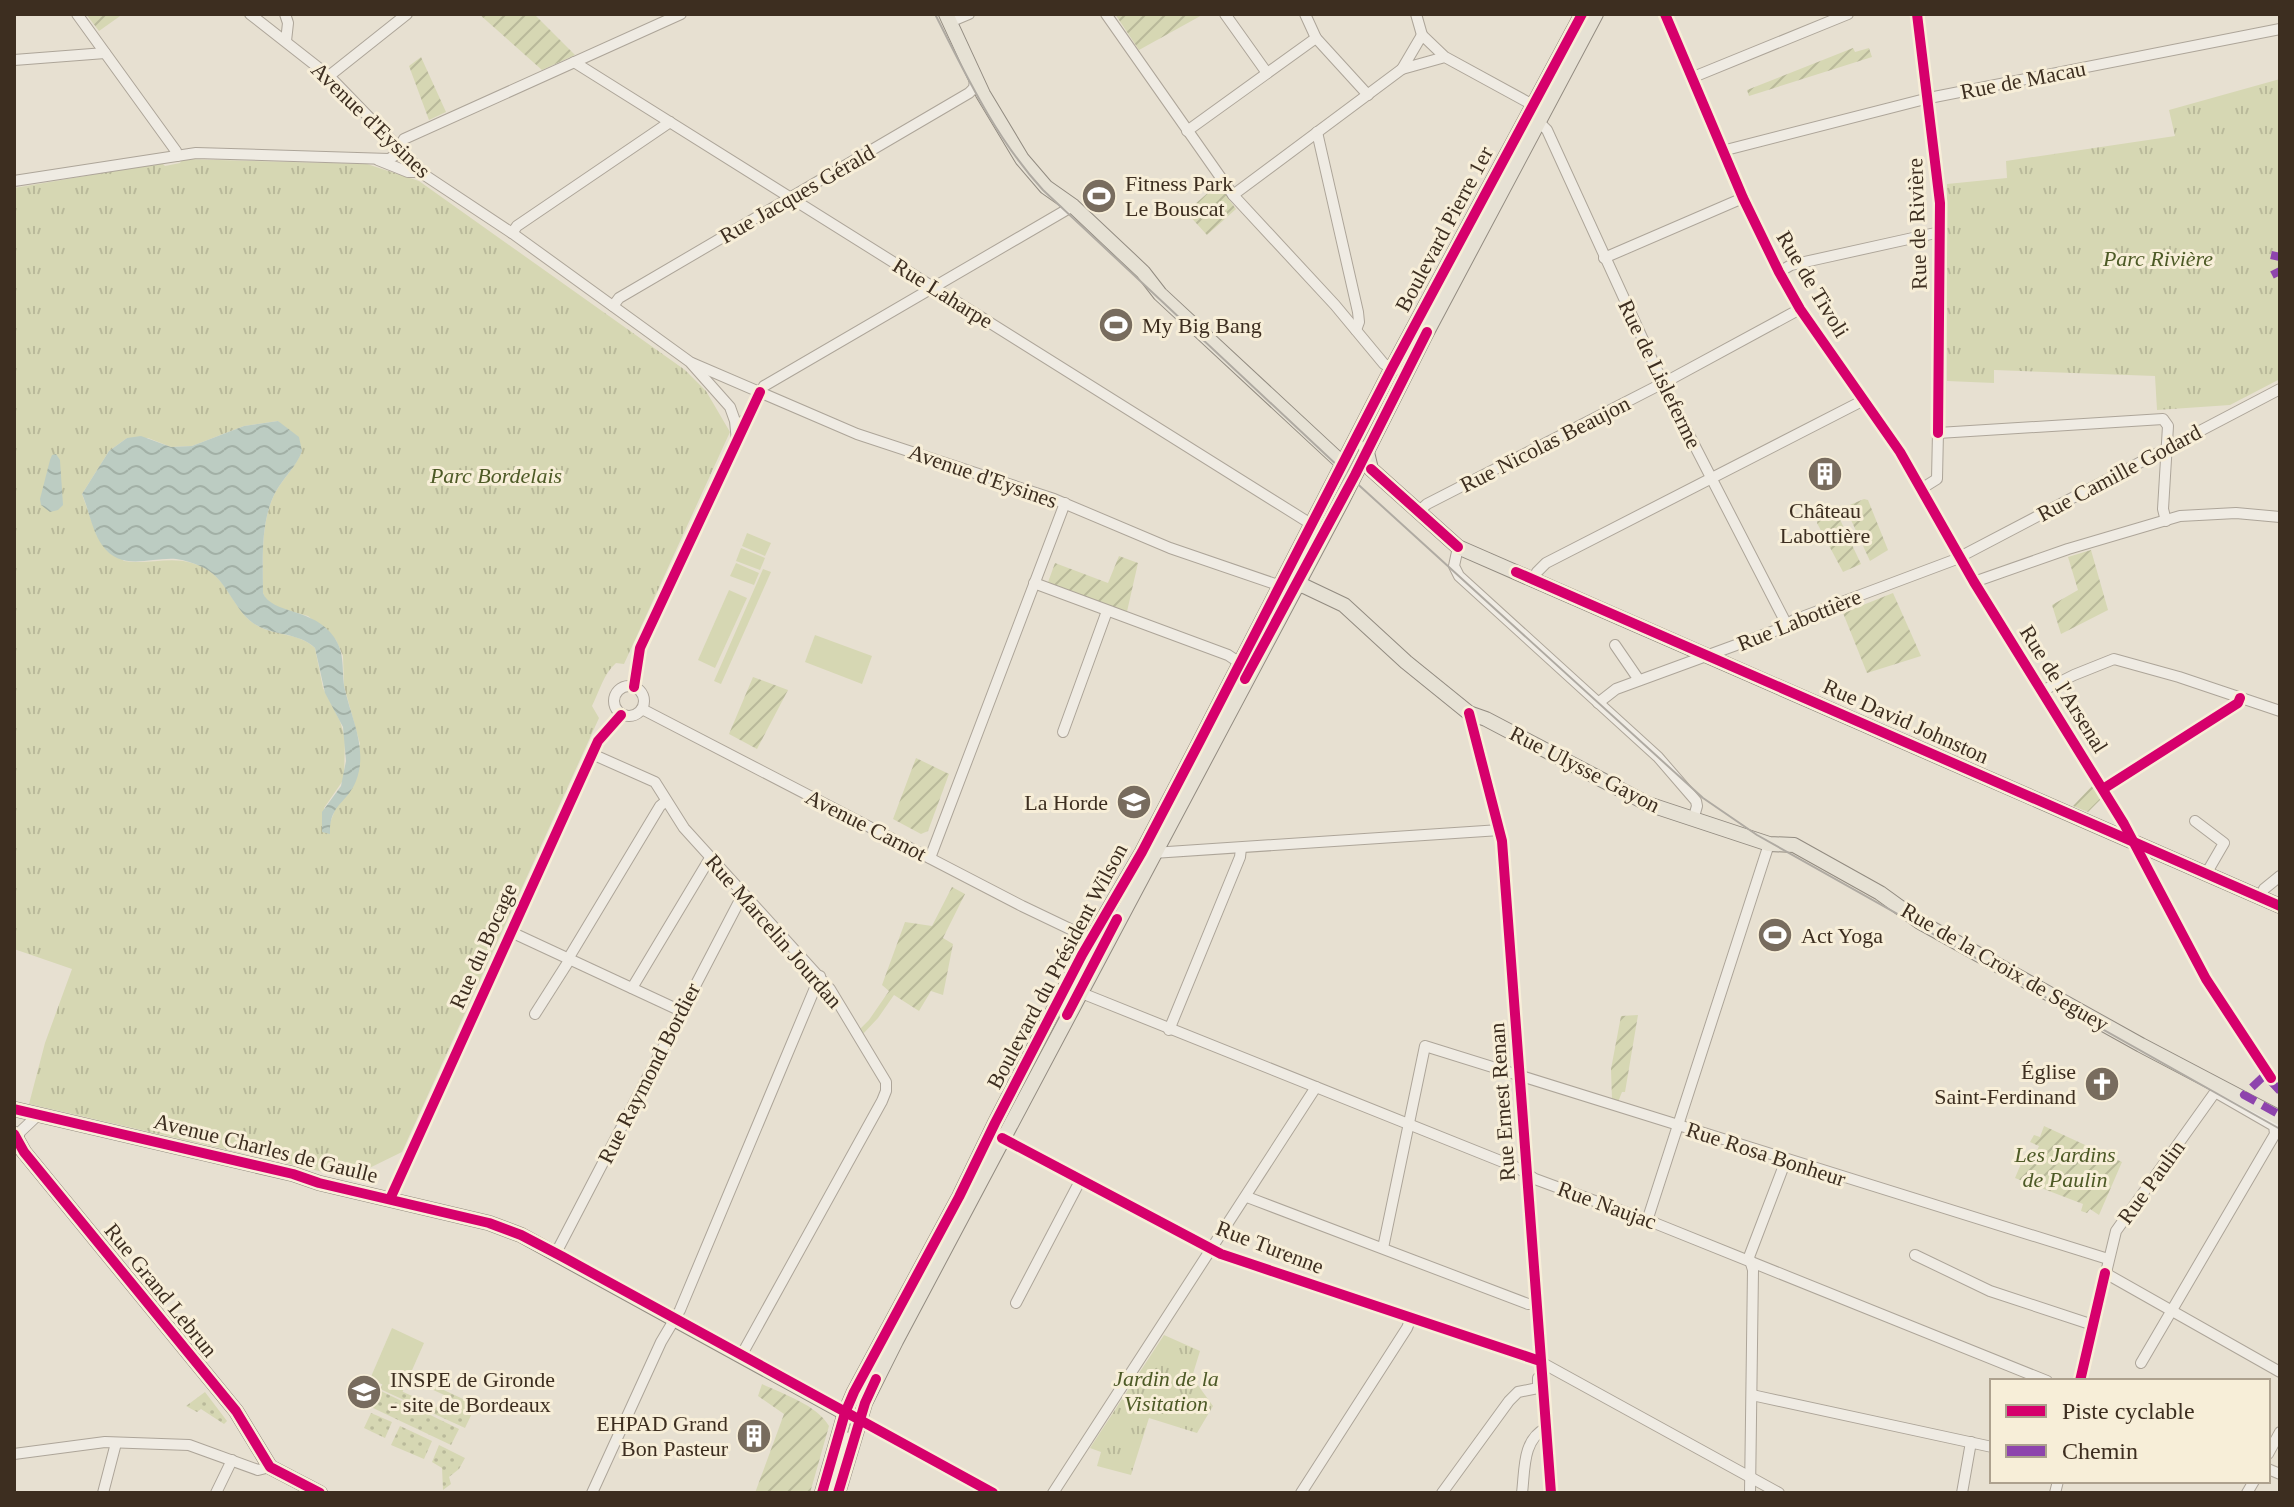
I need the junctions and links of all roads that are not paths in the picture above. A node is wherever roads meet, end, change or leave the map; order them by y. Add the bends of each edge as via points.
1 (77, 14) edge
2 (250, 14) edge
3 (285, 14) edge
4 (407, 14) edge
5 (649, 14) edge
6 (681, 14) edge
7 (969, 14) edge
8 (1106, 14) edge
9 (1225, 14) edge
10 (1305, 14) edge
11 (1416, 14) edge
12 (1582, 14) edge
13 (1596, 14) edge
14 (1665, 14) edge
15 (1848, 14) edge
16 (1917, 14) edge
17 (948, 18) edge
18 (655, 25) junction
19 (2280, 29) edge
20 (1422, 35) junction
21 (1316, 38) junction
22 (286, 41) junction
23 (105, 53) junction
24 (1445, 57) junction
25 (14, 60) edge
26 (574, 62) junction
27 (1402, 69) junction
28 (1267, 73) junction
29 (329, 76) junction
30 (1691, 78) junction
31 (975, 79) junction
32 (1368, 95) junction
33 (1929, 98) junction
34 (1533, 105) junction
35 (670, 122) junction
36 (1539, 122) junction
37 (1187, 131) junction
38 (1317, 132) junction
39 (399, 146) junction
40 (1722, 151) junction
41 (177, 156) junction
42 (376, 159) junction
43 (418, 168) junction
44 (14, 181) edge
45 (1233, 195) junction
46 (791, 198) junction
47 (1743, 198) junction
48 (1073, 206) junction
49 (1940, 232) junction
50 (512, 233) junction
51 (1604, 258) junction
52 (1779, 272) junction
53 (933, 287) junction
54 (613, 306) junction
55 (1800, 309) junction
56 (1356, 330) junction
57 (690, 362) junction
58 (1410, 364) junction
59 (1392, 368) junction
60 (1662, 383) junction
61 (2280, 389) edge
62 (1381, 390) junction
63 (760, 392) junction
64 (1864, 400) junction
65 (736, 427) junction
66 (1938, 433) junction
67 (2167, 447) junction
68 (1367, 452) junction
69 (1342, 463) junction
70 (1371, 469) junction
71 (1355, 475) junction
72 (1711, 479) junction
73 (1921, 489) junction
74 (1065, 503) junction
75 (1418, 512) junction
76 (2280, 517) edge
77 (2166, 521) junction
78 (1311, 524) junction
79 (1458, 547) junction
80 (1959, 557) junction
81 (1308, 564) junction
82 (1533, 580) junction
83 (1974, 582) junction
84 (1034, 583) junction
85 (1278, 585) junction
86 (1297, 585) junction
87 (1344, 605) junction
88 (1107, 611) junction
89 (1787, 625) junction
90 (1615, 645) dead end
91 (1707, 656) junction
92 (1240, 663) junction
93 (1639, 680) junction
94 (634, 687) junction
95 (1240, 689) junction
96 (2042, 691) junction
97 (2240, 698) junction
98 (1598, 703) junction
99 (642, 709) junction
100 (2280, 711) edge
101 (1469, 713) junction
102 (621, 715) junction
103 (1063, 732) dead end
104 (592, 754) junction
105 (2103, 789) junction
106 (666, 801) junction
107 (1693, 820) junction
108 (2195, 821) dead end
109 (1500, 830) junction
110 (2135, 843) junction
111 (1769, 844) junction
112 (1241, 848) junction
113 (1153, 853) junction
114 (710, 858) junction
115 (930, 858) junction
116 (2206, 874) junction
117 (2280, 876) edge
118 (743, 894) junction
119 (2260, 897) junction
120 (2280, 906) edge
121 (511, 932) junction
122 (1108, 938) junction
123 (1091, 939) junction
124 (569, 959) junction
125 (820, 976) junction
126 (632, 988) junction
127 (1079, 992) junction
128 (681, 1011) junction
129 (535, 1014) dead end
130 (1169, 1030) junction
131 (1030, 1055) junction
132 (2276, 1074) edge
133 (1520, 1076) junction
134 (1316, 1087) junction
135 (2217, 1088) junction
136 (2280, 1088) edge
137 (14, 1109) edge
138 (38, 1115) junction
139 (2277, 1122) edge
140 (1408, 1124) junction
141 (1677, 1125) junction
142 (1002, 1138) junction
143 (15, 1141) edge
144 (1786, 1160) junction
145 (1527, 1174) junction
146 (1081, 1179) junction
147 (1247, 1197) junction
148 (390, 1199) junction
149 (1647, 1221) junction
150 (1383, 1248) junction
151 (1212, 1249) junction
152 (556, 1253) junction
153 (1915, 1255) dead end
154 (2108, 1259) junction
155 (1750, 1261) junction
156 (2105, 1273) junction
157 (1016, 1303) dead end
158 (1537, 1304) junction
159 (2171, 1310) junction
160 (674, 1318) junction
161 (1411, 1318) junction
162 (2093, 1325) junction
163 (741, 1356) junction
164 (1539, 1362) junction
165 (2141, 1363) dead end
166 (2280, 1372) edge
167 (2042, 1379) edge
168 (2080, 1379) edge
169 (1540, 1388) junction
170 (1752, 1395) junction
171 (845, 1413) junction
172 (859, 1421) junction
173 (1546, 1428) junction
174 (2280, 1432) edge
175 (1971, 1442) junction
176 (116, 1443) junction
177 (1990, 1447) edge
178 (2270, 1450) edge
179 (14, 1454) edge
180 (232, 1460) junction
181 (270, 1467) junction
182 (1750, 1477) junction
183 (103, 1493) edge
184 (216, 1493) edge
185 (320, 1493) edge
186 (592, 1493) edge
187 (822, 1493) edge
188 (831, 1493) edge
189 (838, 1493) edge
190 (993, 1493) edge
191 (1053, 1493) edge
192 (1301, 1493) edge
193 (1442, 1493) edge
194 (1522, 1493) edge
195 (1551, 1493) edge
196 (1750, 1493) edge
197 (1779, 1493) edge
198 (1962, 1493) edge

1 - 23 street
2 - 22 street, Avenue d'Eysines
3 - 22 street
4 - 29 street
5 - 18 street
6 - 18 street
7 - 17 street
8 - 37 street
9 - 28 street
10 - 21 street
11 - 20 street
12 - 34 main road, Boulevard Pierre 1er
13 - 36 main road, Boulevard Pierre 1er
14 - 30 street, Rue de Tivoli
15 - 30 street
16 - 33 street, Rue de Rivière
17 - 31 main road
18 - 26 street
19 - 33 street, Rue de Macau
20 - 24 street
20 - 27 street
21 - 28 street
21 - 32 street
22 - 29 street, Avenue d'Eysines
23 - 25 street
23 - 41 street
24 - 27 street
24 - 34 street
26 - 35 street, Rue Laharpe
26 - 39 street via 404,139
27 - 32 street
28 - 37 street
29 - 39 street, Avenue d'Eysines
30 - 40 street, Rue de Tivoli
31 - 46 street, Rue Jacques Gérald via 969,93
31 - 48 main road via 1022,159 1046,187
32 - 38 street
33 - 40 street, Rue de Macau
33 - 49 street, Rue de Rivière
34 - 59 main road, Boulevard Pierre 1er
35 - 46 street, Rue Laharpe
35 - 50 street
36 - 51 street, Rue de Lisleferme
36 - 58 main road, Boulevard Pierre 1er
37 - 45 street
38 - 45 street
38 - 56 street via 1358,312
39 - 42 street via 389,159
39 - 43 street, Avenue d'Eysines
40 - 47 street, Rue de Tivoli
41 - 42 street
41 - 44 street
42 - 43 street via 408,172
43 - 50 street, Avenue d'Eysines
45 - 56 street
46 - 53 street, Rue Laharpe
46 - 54 street, Rue Jacques Gérald
47 - 51 street
47 - 52 street, Rue de Tivoli
48 - 53 street
48 - 69 main road
49 - 52 street
49 - 66 street, Rue de Rivière
50 - 54 street, Avenue d'Eysines
51 - 60 street, Rue de Lisleferme
52 - 55 street, Rue de Tivoli
53 - 63 street
53 - 78 street, Rue Laharpe
54 - 57 street, Avenue d'Eysines
55 - 60 street, Rue Nicolas Beaujon
55 - 64 street, Rue de Tivoli
56 - 59 street
57 - 63 street, Avenue d'Eysines
57 - 65 street, Avenue d'Eysines via 730,407
58 - 59 street
58 - 68 main road, Boulevard Pierre 1er
59 - 62 main road, Boulevard Pierre 1er
60 - 72 street, Rue de Lisleferme
60 - 75 street, Rue Nicolas Beaujon
61 - 67 street, Rue Camille Godard
62 - 68 main road via 1366,437
62 - 69 main road, Boulevard Pierre 1er
63 - 65 street via 748,417
63 - 74 street, Avenue d'Eysines via 857,434
64 - 72 street
64 - 73 street, Rue de Tivoli
65 - 94 street via 737,441 640,648
66 - 67 street via 2157,418 2168,426
66 - 73 street, Rue de Rivière via 1937,479
67 - 77 street
67 - 80 street, Rue Camille Godard
68 - 70 main road
68 - 71 main road, Boulevard Pierre 1er
69 - 78 main road, Boulevard du Président Wilson
69 - 81 main road via 1337,491 1314,538
70 - 71 main road
70 - 75 main road
71 - 81 main road, Boulevard du Président Wilson
72 - 82 street via 1546,563
72 - 89 street, Rue de Lisleferme
73 - 80 street, Rue de Tivoli
74 - 84 street
74 - 85 street, Avenue d'Eysines via 1170,548
75 - 79 main road
76 - 77 street via 2236,513
77 - 83 street
78 - 85 main road, Boulevard du Président Wilson
79 - 82 main road, Rue David Johnston
79 - 98 street via 1454,566 1459,576
80 - 83 street, Rue de l'Arsenal
80 - 89 street, Rue Labottière
81 - 86 main road, Boulevard du Président Wilson
81 - 87 main road, Rue Ulysse Gayon via 1312,576
82 - 91 main road, Rue David Johnston
83 - 96 street, Rue de l'Arsenal
84 - 88 street
84 - 115 street
85 - 86 main road
85 - 92 main road, Boulevard du Président Wilson
85 - 95 street via 1276,605
86 - 87 main road, Rue Ulysse Gayon
86 - 95 main road, Boulevard du Président Wilson
87 - 101 main road, Rue Ulysse Gayon
88 - 92 street
88 - 103 street
89 - 91 street, Rue Labottière
90 - 93 street
91 - 93 street, Rue Labottière
91 - 110 main road, Rue David Johnston
92 - 123 main road, Boulevard du Président Wilson
93 - 98 street, Rue Labottière
94 - 99 street via 644,699
94 - 102 street via 625,686 615,694
95 - 113 main road, Boulevard du Président Wilson
96 - 97 street via 2114,659
96 - 105 street, Rue de l'Arsenal
97 - 100 street
97 - 105 street
98 - 107 street via 1658,757 1696,801
99 - 102 street
99 - 115 street, Avenue Carnot
101 - 107 main road, Rue Ulysse Gayon via 1648,804
101 - 109 street, Rue Ernest Renan
102 - 104 street, Rue du Bocage
104 - 106 street, Rue Marcelin Jourdan via 655,782
104 - 121 street, Rue du Bocage
105 - 110 street, Rue de l'Arsenal
106 - 114 street, Rue Marcelin Jourdan
106 - 124 street
107 - 111 main road, Rue Ulysse Gayon
108 - 116 street via 2224,843
109 - 112 street
109 - 133 street, Rue Ernest Renan
110 - 116 main road, Rue David Johnston
110 - 132 street, Rue de l'Arsenal via 2206,979
111 - 135 main road, Rue de la Croix de Seguey via 1794,845 1920,922
111 - 141 street
112 - 113 street
112 - 130 street
113 - 122 main road, Boulevard du Président Wilson
114 - 118 street, Rue Marcelin Jourdan
114 - 126 street
115 - 123 street, Avenue Carnot
116 - 119 main road, Rue David Johnston
117 - 119 street
118 - 125 street, Rue Marcelin Jourdan
118 - 128 street, Rue Raymond Bordier
119 - 120 main road, Rue David Johnston
121 - 124 street
121 - 148 street, Rue du Bocage
122 - 123 street
122 - 127 main road, Boulevard du Président Wilson
123 - 131 main road, Boulevard du Président Wilson
124 - 126 street
124 - 129 street
125 - 160 street
125 - 163 street, Rue Marcelin Jourdan via 886,1082 886,1091
126 - 128 street
127 - 130 street, Rue Naujac
127 - 142 main road, Boulevard du Président Wilson
128 - 152 street, Rue Raymond Bordier
130 - 134 street, Rue Naujac
131 - 142 street via 1005,1116
131 - 171 main road, Boulevard du Président Wilson
132 - 136 street, Rue de l'Arsenal
133 - 140 street, Rue Rosa Bonheur via 1425,1046
133 - 141 street, Rue Rosa Bonheur
133 - 145 street, Rue Ernest Renan
134 - 140 street, Rue Naujac
134 - 147 street
135 - 139 street
135 - 139 main road, Rue de la Croix de Seguey via 2240,1096
135 - 154 street, Rue Paulin via 2116,1231
137 - 138 main road, Avenue Charles de Gaulle
138 - 143 street
138 - 148 main road, Avenue Charles de Gaulle
139 - 159 street via 2275,1134
140 - 145 street, Rue Naujac
140 - 150 street
141 - 144 street, Rue Rosa Bonheur
141 - 149 street
142 - 146 street, Rue Turenne
142 - 172 main road, Boulevard du Président Wilson
143 - 181 main road, Rue Grand Lebrun via 236,1411
144 - 154 street, Rue Rosa Bonheur
144 - 155 street
145 - 149 street, Rue Naujac
145 - 158 street, Rue Ernest Renan
146 - 151 street, Rue Turenne
146 - 157 street
147 - 150 street
147 - 151 street
148 - 152 main road, Avenue Charles de Gaulle via 505,1228
149 - 155 street, Rue Naujac
150 - 158 street
151 - 161 street, Rue Turenne
151 - 191 street
152 - 160 main road, Avenue Charles de Gaulle
153 - 162 street via 1990,1291
154 - 156 street, Rue Paulin
155 - 167 street, Rue Naujac
155 - 170 street
156 - 159 street
156 - 162 street, Rue Paulin
158 - 164 street, Rue Ernest Renan
159 - 165 street
159 - 166 street
160 - 163 main road, Avenue Charles de Gaulle
160 - 186 street
161 - 164 street, Rue Turenne
161 - 192 street
162 - 168 street, Rue Paulin
163 - 171 main road, Avenue Charles de Gaulle
164 - 169 street, Rue Ernest Renan
164 - 182 street, Rue Turenne
169 - 173 street
169 - 193 street via 1513,1396
170 - 175 street
170 - 182 street
171 - 172 street
171 - 187 main road, Boulevard du Président Wilson
171 - 188 street
172 - 189 main road, Boulevard du Président Wilson
172 - 190 street
173 - 194 street via 1529,1444
173 - 195 street
174 - 178 street
175 - 177 street
175 - 198 street
176 - 179 street
176 - 180 street via 189,1445
176 - 183 street
180 - 181 street via 258,1470
180 - 184 street
181 - 185 main road
182 - 196 street
182 - 197 street, Rue Turenne

